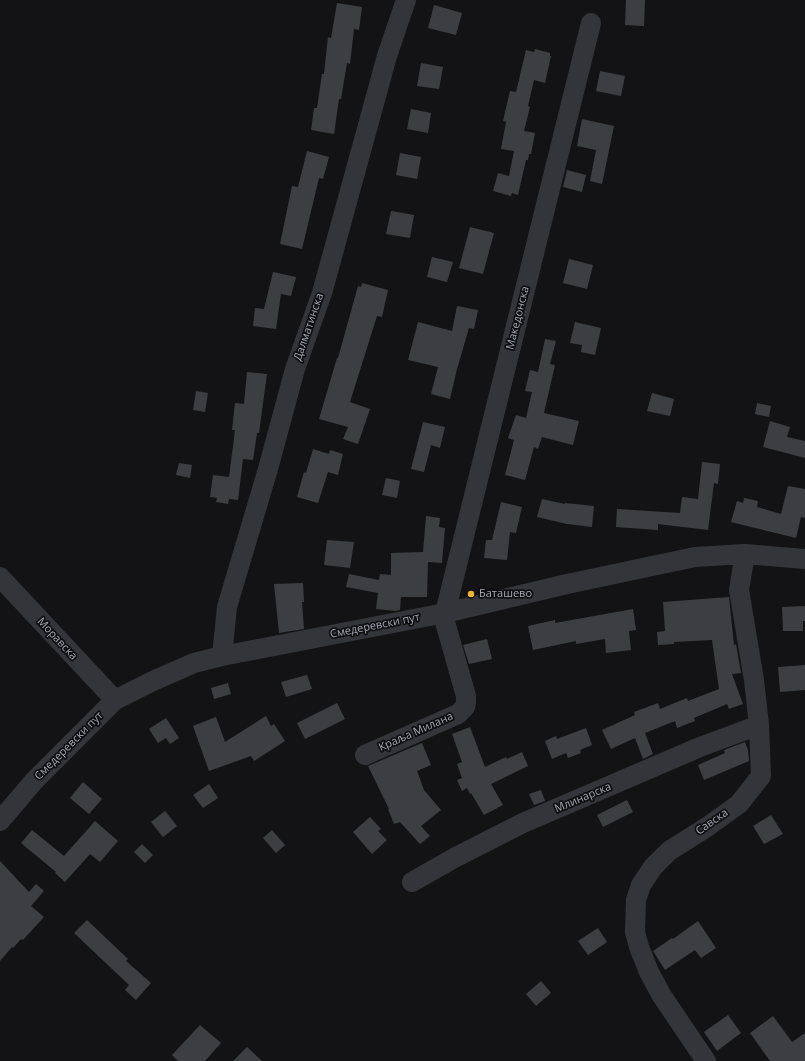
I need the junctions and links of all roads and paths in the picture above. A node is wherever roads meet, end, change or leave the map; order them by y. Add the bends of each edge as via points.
1 (406, 0) edge
2 (592, 23) dead end
3 (745, 554) junction
4 (805, 560) edge
5 (0, 577) edge
6 (445, 613) junction
7 (222, 656) junction
8 (115, 700) junction
9 (759, 725) junction
10 (365, 755) dead end
11 (0, 821) edge
12 (412, 882) dead end
13 (706, 1061) edge

1 - 7 street, Далматинска via 387,56 322,293 295,369 227,607
2 - 6 street, Македонска
3 - 4 street, Смедеревски пут
3 - 6 street, Смедеревски пут via 695,557
3 - 9 street, Савска via 739,590
5 - 8 street, Моравска
6 - 7 street, Смедеревски пут
6 - 10 street, Краља Милана via 445,622 466,696 465,707 458,714
7 - 8 street, Смедеревски пут via 188,666
8 - 11 street, Смедеревски пут via 34,781
9 - 12 street, Млинарска via 700,747 523,823
9 - 13 street, Савска via 761,776 739,804 669,851 653,867 641,885 636,900 636,932 649,972

